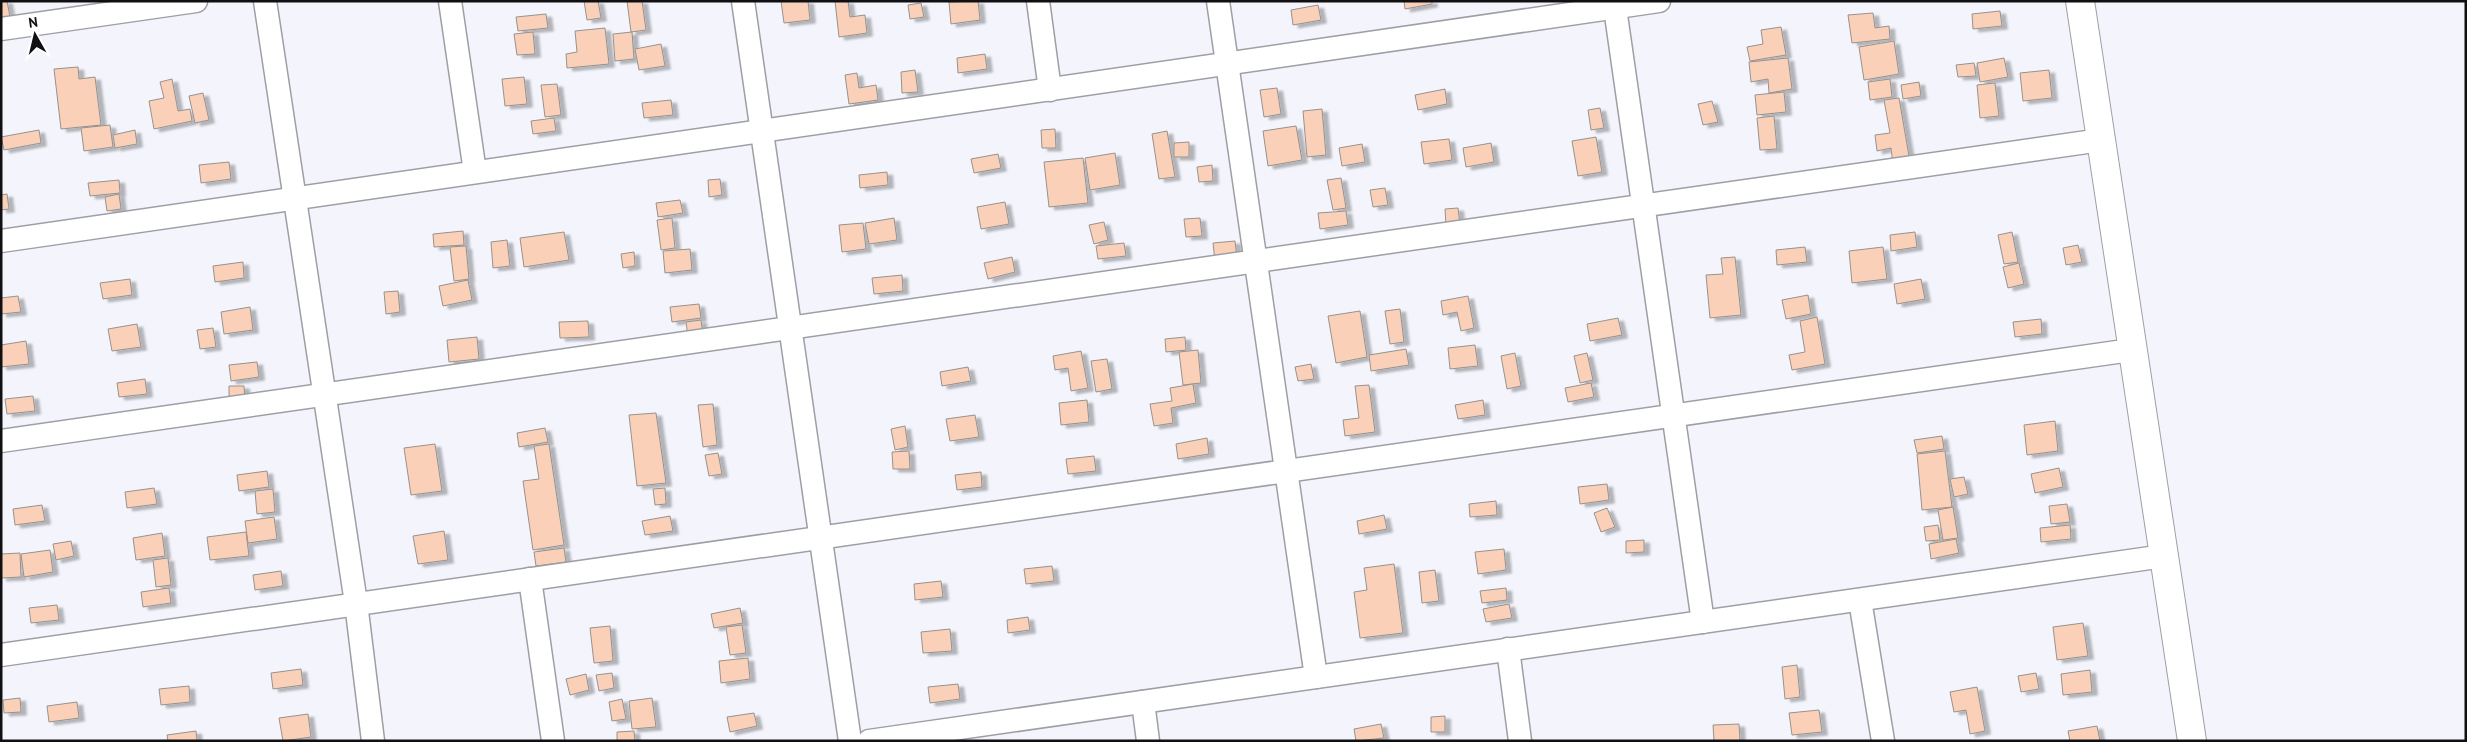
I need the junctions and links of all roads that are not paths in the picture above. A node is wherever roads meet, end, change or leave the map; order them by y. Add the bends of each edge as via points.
1 (196, 1) edge
2 (265, 1) edge
3 (450, 1) edge
4 (743, 1) edge
5 (1038, 1) edge
6 (1218, 1) edge
7 (1659, 1) edge
8 (2080, 1) edge
9 (1615, 5) edge
10 (69, 10) edge
11 (1, 29) edge
12 (1227, 64) junction
13 (1050, 90) junction
14 (762, 131) junction
15 (2101, 140) junction
16 (475, 172) junction
17 (295, 199) junction
18 (1644, 206) junction
19 (1, 241) edge
20 (1256, 261) junction
21 (790, 328) junction
22 (2131, 350) junction
23 (325, 395) junction
24 (1674, 415) junction
25 (1, 441) edge
26 (1286, 471) junction
27 (821, 537) junction
28 (2164, 556) junction
29 (530, 579) junction
30 (1860, 600) junction
31 (356, 604) junction
32 (1703, 622) junction
33 (1508, 649) junction
34 (1, 654) edge
35 (1316, 677) junction
36 (1143, 702) junction
37 (373, 741) edge
38 (554, 741) edge
39 (850, 741) edge
40 (869, 741) edge
41 (1148, 741) edge
42 (1520, 741) edge
43 (1883, 741) edge
44 (2192, 741) edge

1 - 10 street
2 - 17 street
3 - 16 street
4 - 14 street
5 - 13 street
6 - 12 street
7 - 9 street
8 - 15 street
9 - 12 street
9 - 18 street
10 - 11 street
12 - 13 street
12 - 20 street
13 - 14 street
14 - 16 street
14 - 21 street
15 - 18 street
15 - 22 street
16 - 17 street
17 - 19 street
17 - 23 street
18 - 20 street
18 - 24 street
20 - 21 street
20 - 26 street
21 - 23 street
21 - 27 street
22 - 24 street
22 - 28 street
23 - 25 street
23 - 31 street
24 - 26 street
24 - 32 street
26 - 27 street
26 - 35 street
27 - 29 street
27 - 39 street
28 - 30 street
28 - 44 street
29 - 31 street
29 - 38 street
30 - 32 street
30 - 43 street
31 - 34 street
31 - 37 street
32 - 33 street
33 - 35 street
33 - 42 street
35 - 36 street
36 - 40 street
36 - 41 street

